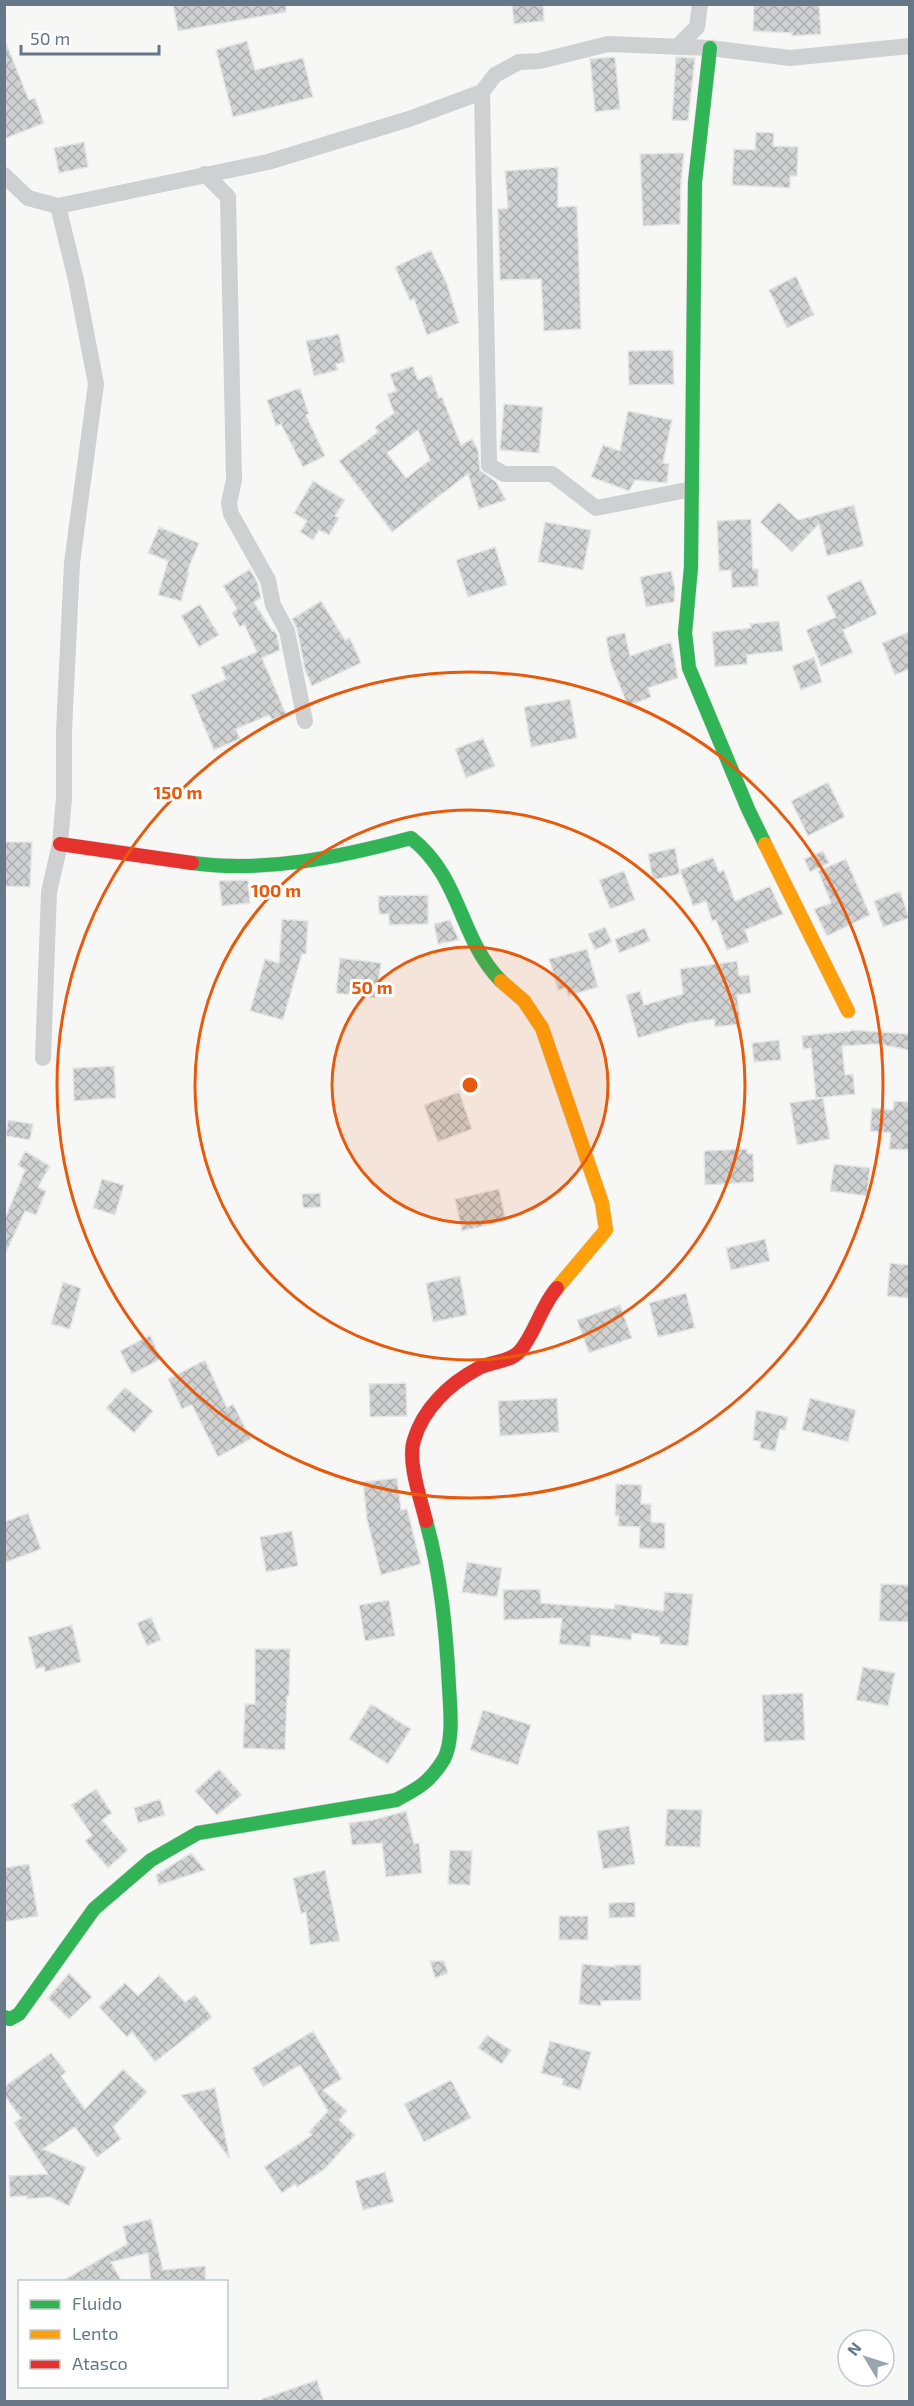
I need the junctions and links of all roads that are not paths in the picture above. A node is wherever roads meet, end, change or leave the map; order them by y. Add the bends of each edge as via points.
1 (700, 4) edge
2 (909, 46) edge
3 (677, 47) junction
4 (710, 48) junction
5 (482, 92) junction
6 (205, 174) junction
7 (4, 175) edge
8 (58, 206) junction
9 (692, 489) junction
10 (305, 721) dead end
11 (60, 844) junction
12 (848, 1011) dead end
13 (43, 1058) dead end
14 (4, 2017) edge

1 - 3 street via 697,27
2 - 4 street via 790,58
3 - 4 street
3 - 5 street via 609,44 519,63 495,75
4 - 9 street via 695,182
5 - 6 street via 409,120 268,162
5 - 9 street via 489,465 504,474 552,474 596,508
6 - 8 street
6 - 10 street via 228,197 234,480 231,514 268,580 273,604 287,631
7 - 8 street via 28,198
8 - 11 street via 96,384 72,563
9 - 12 street via 685,633 688,668 748,809
11 - 13 street via 49,892
11 - 14 street via 213,866 264,865 347,855 411,838 421,844 444,875 469,931 496,976 527,1004 542,1028 602,1203 606,1230 552,1294 520,1351 509,1359 479,1366 454,1383 429,1409 413,1442 414,1476 436,1557 446,1629 451,1726 445,1757 424,1785 396,1800 198,1833 151,1860 94,1908 19,2014 10,2019

